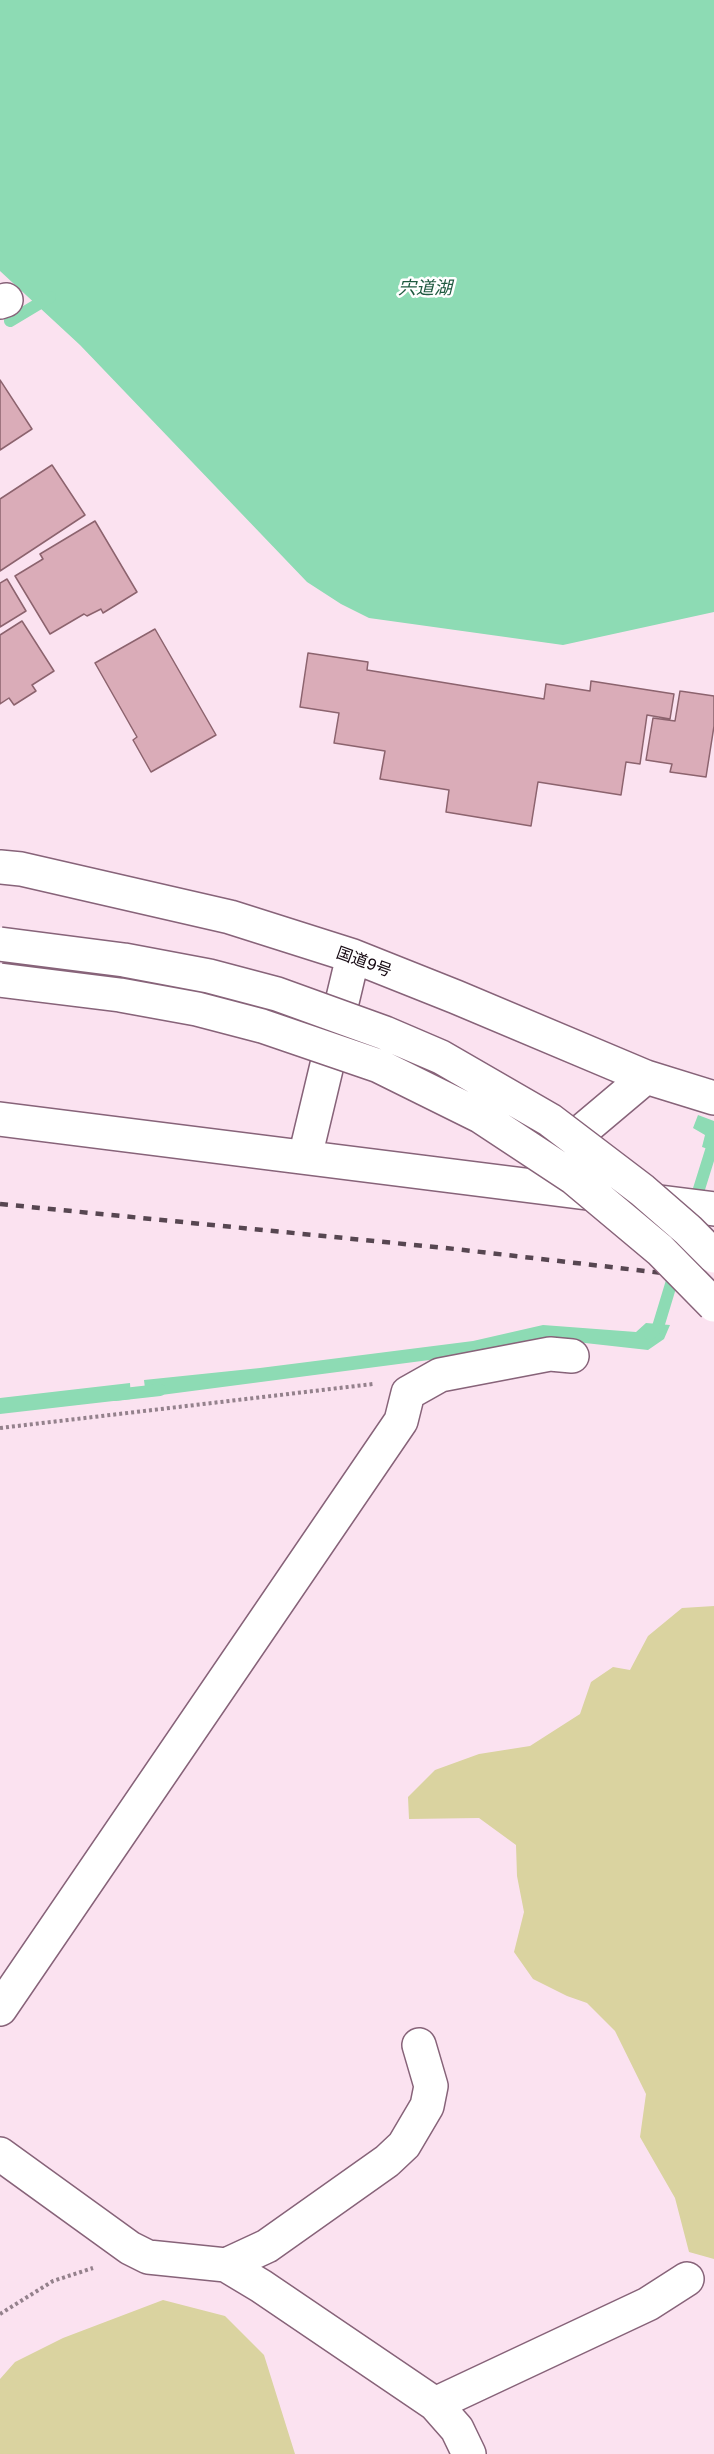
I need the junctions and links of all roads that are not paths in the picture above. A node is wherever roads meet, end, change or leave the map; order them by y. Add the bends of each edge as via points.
1 (0, 867) edge
2 (0, 944) edge
3 (353, 956) junction
4 (0, 980) edge
5 (646, 1077) junction
6 (702, 1094) edge
7 (0, 1119) edge
8 (305, 1156) junction
9 (519, 1184) junction
10 (714, 1209) edge
11 (714, 1256) edge
12 (714, 1305) edge
13 (572, 1356) dead end
14 (0, 2009) edge
15 (419, 2045) dead end
16 (0, 2154) edge
17 (226, 2265) junction
18 (687, 2279) dead end
19 (435, 2404) junction
20 (469, 2454) edge

1 - 3 main road, 国道9号 via 230,917
2 - 11 main road, bridge via 209,976 277,994 441,1057 549,1120 642,1190
3 - 5 main road, 国道9号
3 - 8 main road
4 - 12 main road, bridge via 197,1009 272,1029 379,1066 480,1116 574,1178 660,1250
5 - 6 main road, 国道9号
5 - 9 main road
7 - 8 main road
8 - 9 main road
9 - 10 main road
13 - 14 main road via 550,1354 440,1375 408,1393 401,1421
15 - 17 main road via 431,2086 427,2106 404,2145 267,2246
16 - 17 main road via 148,2257
17 - 19 main road
18 - 19 main road via 648,2304
19 - 20 main road via 457,2429

